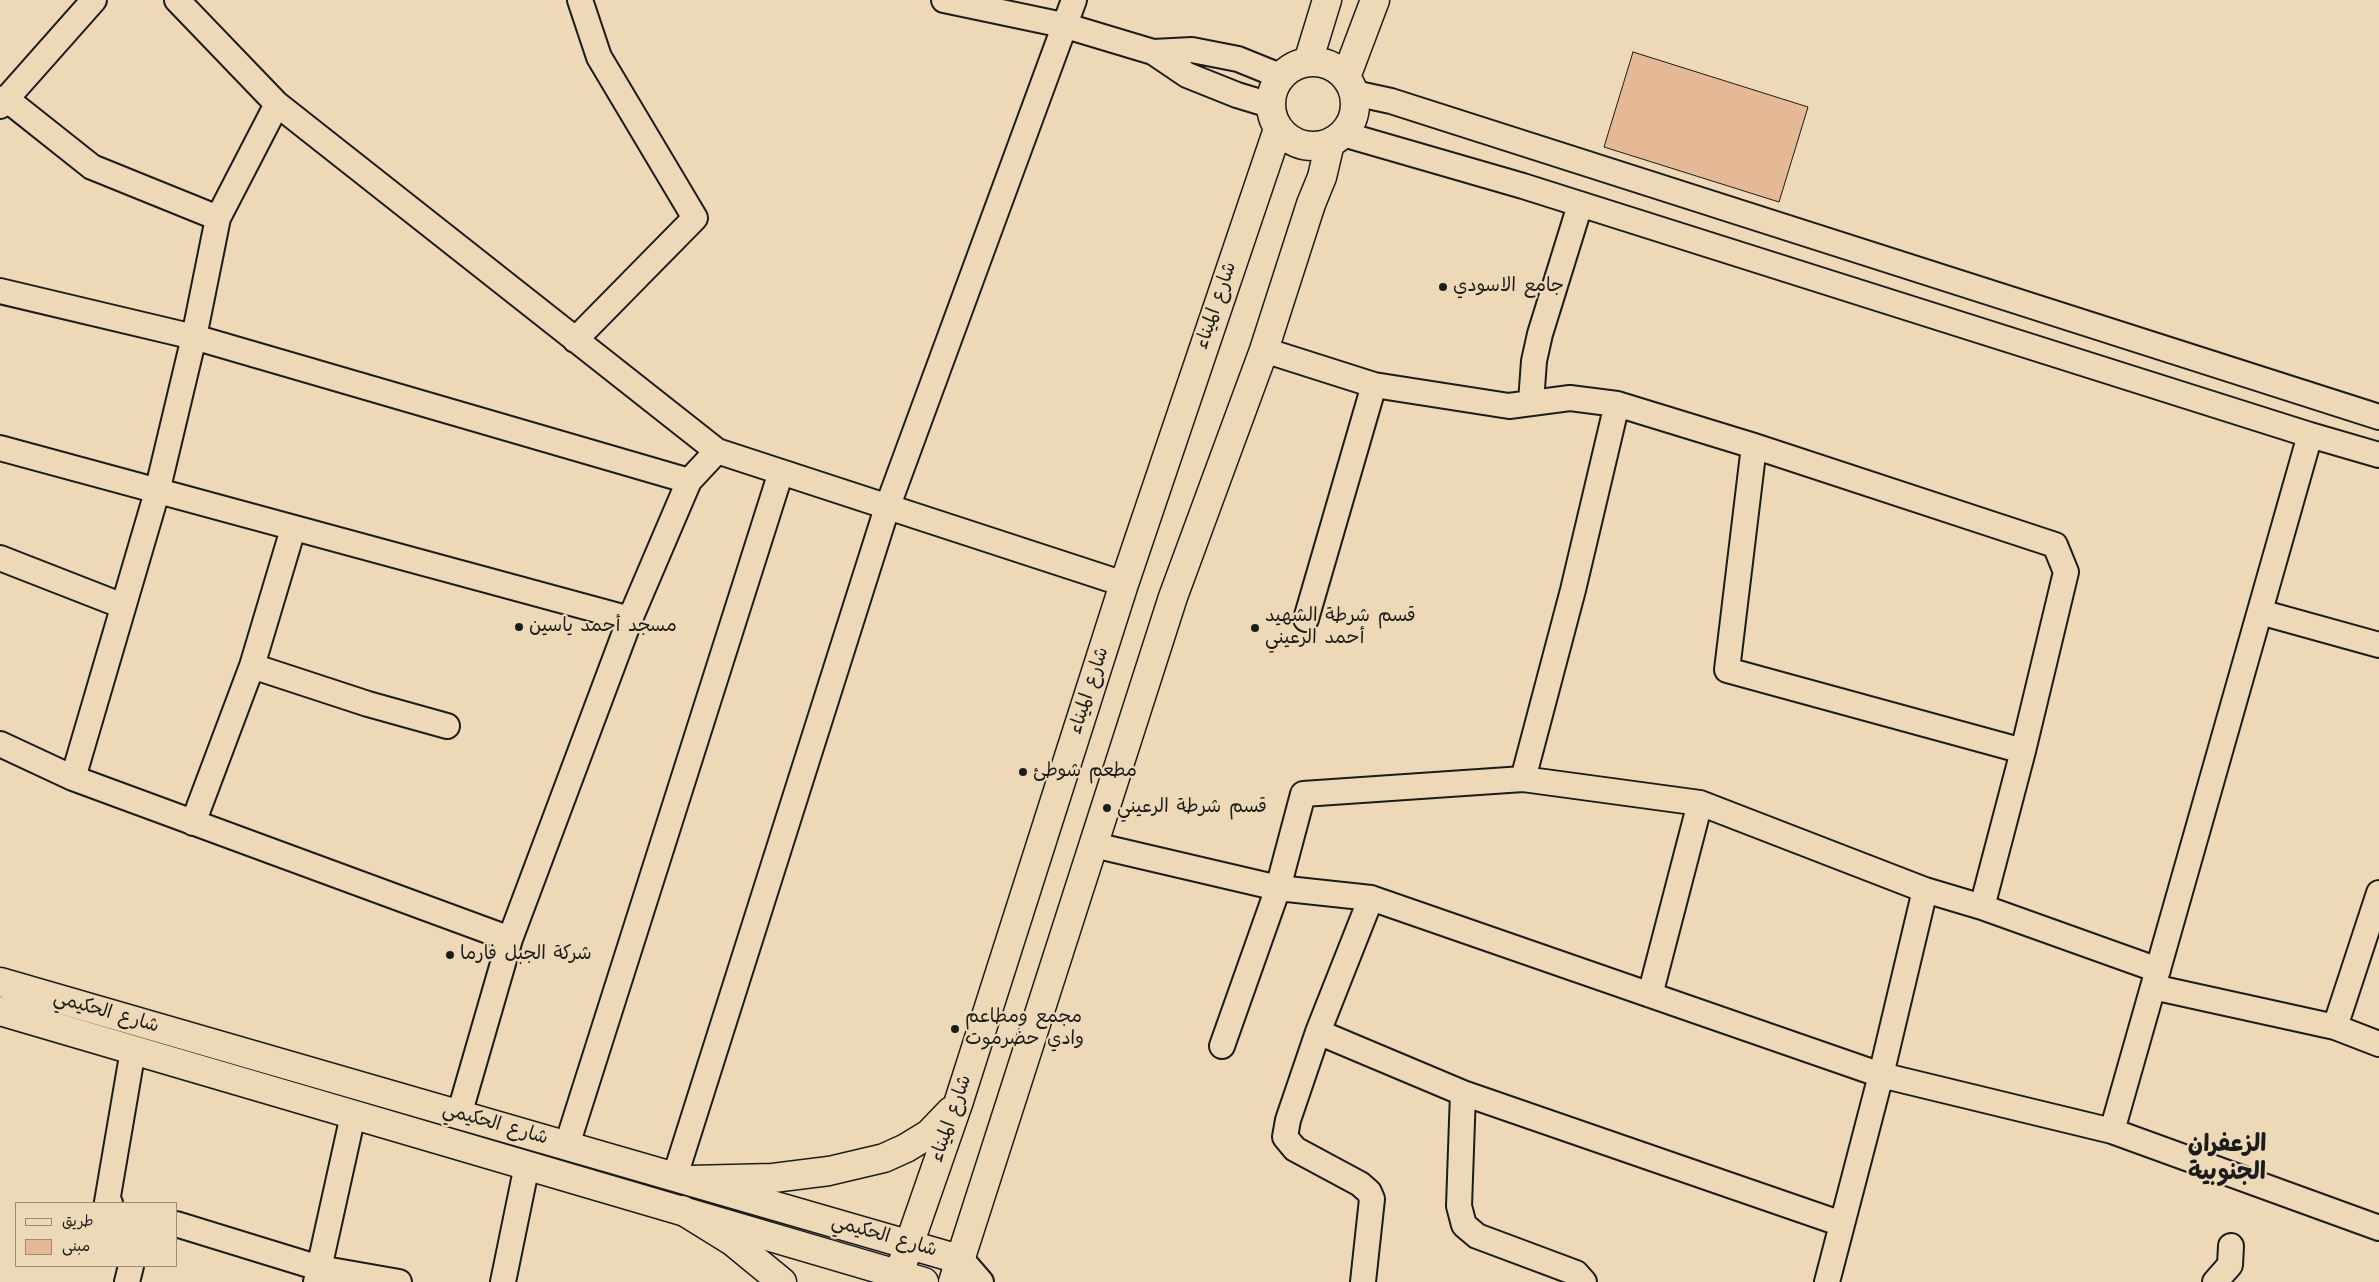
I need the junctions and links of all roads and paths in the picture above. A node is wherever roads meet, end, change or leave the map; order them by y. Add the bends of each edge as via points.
1 (94, 0) edge
2 (177, 0) edge
3 (580, 0) edge
4 (944, 0) edge
5 (1074, 0) edge
6 (1327, 0) edge
7 (1375, 0) edge
8 (1063, 25) junction
9 (1153, 52) junction
10 (1308, 62) junction
11 (1280, 76) junction
12 (1350, 85) junction
13 (3, 102) edge
14 (277, 104) junction
15 (1274, 117) junction
16 (1336, 139) junction
17 (1580, 205) junction
18 (218, 218) junction
19 (0, 291) edge
20 (194, 337) junction
21 (576, 340) junction
22 (1264, 350) junction
23 (1374, 385) junction
24 (1531, 402) junction
25 (1617, 404) junction
26 (2379, 417) edge
27 (2310, 436) junction
28 (1754, 446) junction
29 (0, 448) edge
30 (717, 451) junction
31 (2379, 455) edge
32 (781, 472) junction
33 (689, 481) junction
34 (157, 492) junction
35 (887, 508) junction
36 (294, 529) junction
37 (0, 558) edge
38 (1124, 584) junction
39 (123, 606) junction
40 (2260, 612) junction
41 (630, 619) junction
42 (1306, 619) dead end
43 (2379, 645) edge
44 (252, 666) junction
45 (447, 726) dead end
46 (2, 749) edge
47 (2023, 752) junction
48 (73, 778) junction
49 (1523, 779) junction
50 (1700, 802) junction
51 (193, 823) junction
52 (1094, 845) junction
53 (1278, 888) junction
54 (1925, 890) junction
55 (2379, 893) edge
56 (1371, 898) junction
57 (1982, 907) junction
58 (510, 939) junction
59 (2156, 979) junction
60 (0, 982) edge
61 (1650, 995) junction
62 (0, 1011) edge
63 (2335, 1027) junction
64 (1318, 1032) junction
65 (2379, 1044) edge
66 (1222, 1046) dead end
67 (134, 1050) junction
68 (1881, 1075) junction
69 (1463, 1093) junction
70 (958, 1104) junction
71 (459, 1114) junction
72 (353, 1115) junction
73 (2112, 1130) junction
74 (567, 1145) junction
75 (527, 1165) junction
76 (683, 1178) junction
77 (107, 1202) edge
78 (682, 1210) junction
79 (1842, 1224) junction
80 (178, 1225) edge
81 (2379, 1228) edge
82 (908, 1244) junction
83 (2230, 1246) dead end
84 (131, 1267) edge
85 (957, 1271) edge
86 (317, 1275) edge
87 (897, 1278) edge
88 (127, 1282) edge
89 (399, 1282) edge
90 (503, 1282) edge
91 (782, 1282) edge
92 (924, 1282) edge
93 (980, 1282) edge
94 (1363, 1282) edge
95 (1584, 1282) edge
96 (1827, 1282) edge
97 (2215, 1282) edge

1 - 13 street
2 - 14 street
3 - 21 street via 599,57 695,218
4 - 8 street
5 - 8 street
6 - 10 main road
7 - 12 main road
8 - 9 street
8 - 35 street
9 - 11 street via 1192,50 1238,59
9 - 15 street via 1187,75 1237,96
10 - 11 main road via 1293,66
10 - 12 main road via 1329,65
11 - 15 main road via 1272,90
12 - 16 main road via 1355,108 1352,122
12 - 26 street via 1391,101
13 - 18 street via 92,167
14 - 18 street
14 - 21 street
15 - 16 main road via 1293,142 1311,147
15 - 38 main road, شارع الميناء
16 - 17 street via 1523,186
16 - 22 main road via 1311,204
17 - 24 street via 1540,334
17 - 27 street
18 - 20 street
19 - 20 street
20 - 33 street
20 - 34 street
21 - 30 street
22 - 23 street
22 - 52 main road via 1173,597
23 - 24 street via 1509,406
23 - 42 street
24 - 25 street via 1570,398
25 - 28 street
25 - 49 street
27 - 31 street
27 - 40 street
28 - 47 street via 2055,544 2066,572
28 - 47 street via 1726,670
29 - 34 street
30 - 32 street
30 - 33 street
32 - 35 street
32 - 74 street
33 - 41 street
34 - 36 street
34 - 39 street
35 - 38 street
35 - 76 street
36 - 41 street
36 - 44 street
37 - 39 street
38 - 70 main road, شارع الميناء
39 - 48 street
40 - 43 street
40 - 59 street
41 - 58 street
44 - 45 street
44 - 51 street
46 - 48 street
47 - 57 street
48 - 51 street
49 - 50 street
49 - 53 street via 1303,794
50 - 54 street
50 - 61 street
51 - 58 street
52 - 53 street
52 - 85 main road
53 - 56 street
53 - 66 street
54 - 57 street
54 - 68 street
55 - 63 street
56 - 61 street
56 - 64 street
57 - 59 street
58 - 71 street
59 - 63 street
59 - 73 street
60 - 71 main road, شارع الحكيمي
61 - 68 street
62 - 67 main road, شارع الحكيمي
63 - 65 street
64 - 69 street
64 - 94 street via 1285,1137 1295,1149 1369,1192 1372,1199
67 - 72 main road, شارع الحكيمي
67 - 77 street
68 - 73 street
68 - 79 street
69 - 79 street
69 - 95 street via 1459,1206 1464,1225 1477,1236 1576,1273
70 - 76 main road via 929,1134 884,1158 829,1171 773,1178
70 - 82 main road, شارع الميناء
71 - 74 main road, شارع الحكيمي
72 - 75 main road, شارع الحكيمي
72 - 86 street
73 - 81 street
74 - 76 main road, شارع الحكيمي
75 - 78 main road, شارع الحكيمي
75 - 90 street
76 - 82 main road, شارع الحكيمي
78 - 87 main road, شارع الحكيمي
78 - 91 main road via 732,1241
79 - 96 street
80 - 86 street
82 - 85 main road, شارع الحكيمي
82 - 87 main road, شارع الميناء
83 - 97 street via 2230,1265
84 - 88 street
85 - 93 street, شارع الحكيمي
86 - 89 street
87 - 92 main road, شارع الحكيمي

